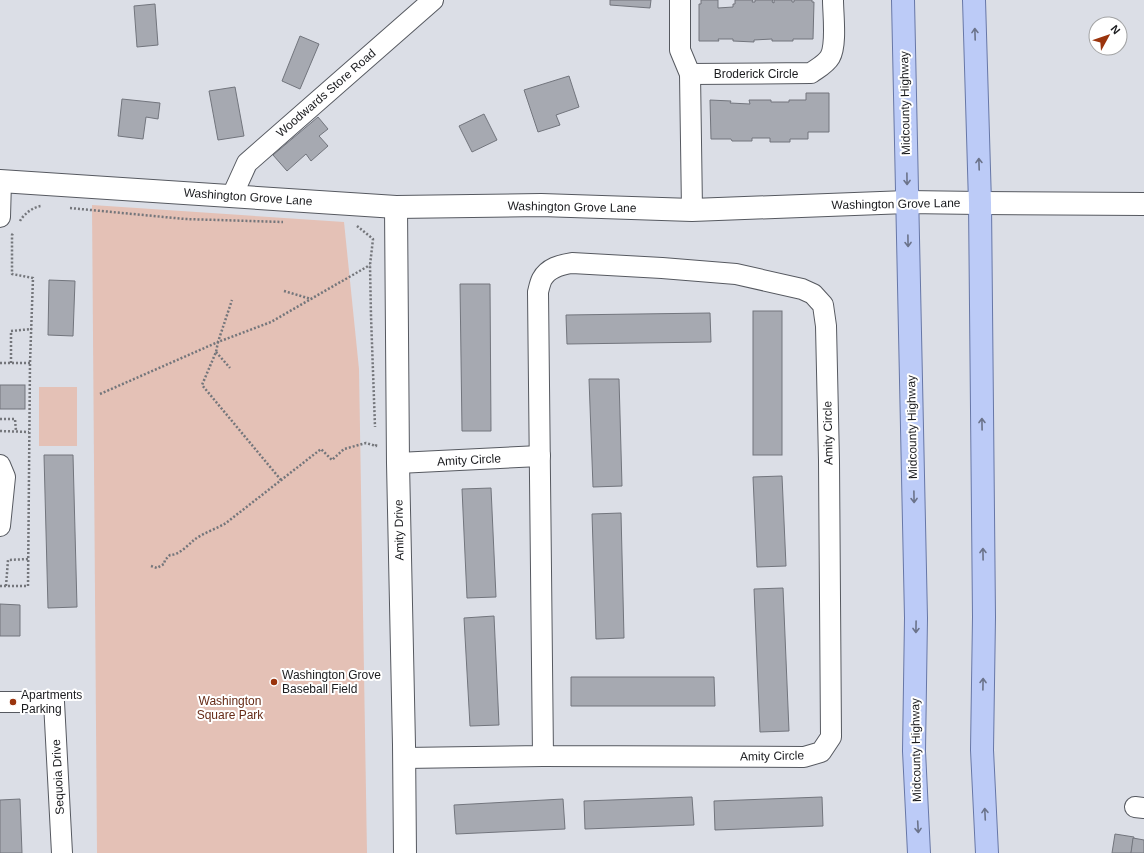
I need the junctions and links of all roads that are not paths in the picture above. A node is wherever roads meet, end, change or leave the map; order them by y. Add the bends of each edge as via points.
1 (433, 0) edge
2 (680, 0) edge
3 (833, 0) edge
4 (903, 0) edge
5 (974, 0) edge
6 (690, 74) junction
7 (0, 181) edge
8 (232, 196) junction
9 (907, 202) junction
10 (980, 203) junction
11 (1144, 204) edge
12 (396, 206) junction
13 (692, 210) junction
14 (8, 223) edge
15 (540, 456) junction
16 (398, 463) junction
17 (0, 465) edge
18 (0, 526) edge
19 (0, 702) edge
20 (543, 756) junction
21 (404, 758) junction
22 (62, 853) edge
23 (405, 853) edge
24 (919, 853) edge
25 (987, 853) edge

1 - 8 street, Woodwards Store Road via 247,163
2 - 6 street via 680,50
3 - 6 street, Broderick Circle via 834,47 824,64 811,73
4 -> 9 main road, Midcounty Highway
10 -> 5 main road
6 - 13 street
7 - 8 street, Washington Grove Lane
7 - 14 street
8 - 12 street, Washington Grove Lane
9 - 10 street, Washington Grove Lane
9 - 13 street, Washington Grove Lane
9 -> 24 main road, Midcounty Highway via 916,618 914,751
10 - 11 street, Washington Grove Lane
25 -> 10 main road via 982,750 984,618
12 - 13 street, Washington Grove Lane via 541,205
12 - 16 street, Amity Drive
15 - 16 street, Amity Circle
15 - 20 street, Amity Circle
15 - 20 street, Amity Circle via 538,292 542,279 551,268 572,263 736,274 802,289 813,294 823,305 826,326 829,461 831,737 821,752 804,757
16 - 21 street, Amity Drive
17 - 18 street via 5,477
19 - 22 street, Sequoia Drive via 54,702
20 - 21 street, Amity Circle
21 - 23 street, Amity Drive

